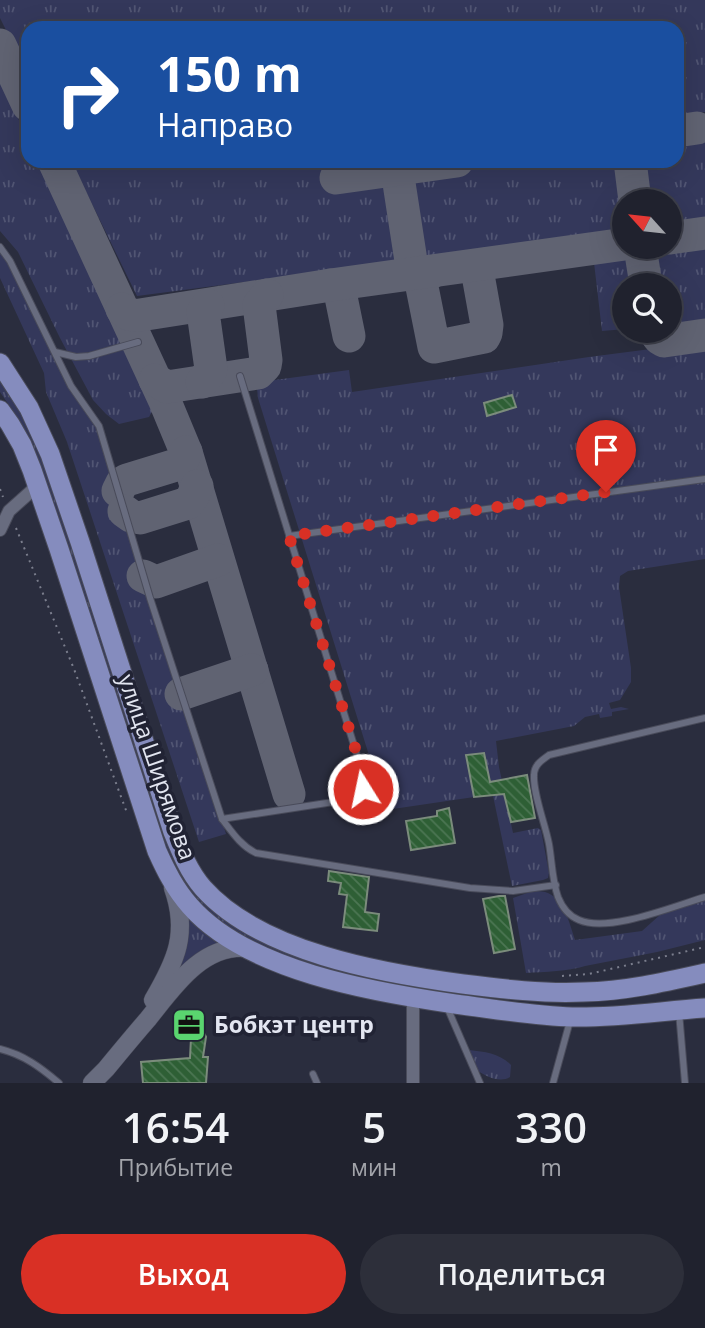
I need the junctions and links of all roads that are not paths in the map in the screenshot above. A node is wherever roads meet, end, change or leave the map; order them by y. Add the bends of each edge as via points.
1 (0, 247) edge
2 (138, 342) dead end
3 (55, 352) junction
4 (2, 367) edge
5 (240, 376) dead end
6 (0, 410) edge
7 (705, 479) edge
8 (37, 486) junction
9 (0, 530) edge
10 (289, 536) junction
11 (705, 718) edge
12 (222, 819) junction
13 (171, 881) junction
14 (556, 885) junction
15 (705, 897) edge
16 (246, 948) junction
17 (705, 973) edge
18 (413, 997) junction
19 (445, 1002) junction
20 (705, 1008) edge
21 (679, 1010) junction
22 (571, 1017) junction
23 (0, 1049) edge
24 (313, 1074) dead end
25 (97, 1079) edge
26 (59, 1083) edge
27 (317, 1083) edge
28 (414, 1083) edge
29 (480, 1083) edge
30 (553, 1083) edge
31 (685, 1083) edge

1 - 3 lane
2 - 3 lane via 89,356
3 - 12 lane via 71,386 99,426
4 - 17 main road, улица Ширямова via 29,408 50,454 182,855 204,889 223,906 274,937 343,962 495,988 586,992 647,986
5 - 10 lane
6 - 8 main road, улица Ширямова via 22,445
7 - 10 lane
8 - 9 street via 9,511
8 - 13 main road, улица Ширямова via 148,826
10 - 12 lane via 365,780 363,789 353,799
11 - 14 lane via 550,755 538,763 533,772 535,786
12 - 14 lane via 247,849 256,853 470,888 513,891
13 - 16 main road, улица Ширямова via 197,913
13 - 25 street via 181,923 171,966 154,999
14 - 15 lane via 566,911 596,924
16 - 18 main road, улица Ширямова via 311,974
16 - 25 street via 222,950 188,972
18 - 19 main road, улица Ширямова
18 - 28 street
19 - 22 main road, улица Ширямова
19 - 29 lane
20 - 21 main road, улица Ширямова
21 - 22 main road, улица Ширямова
21 - 31 lane
22 - 30 lane
23 - 26 lane via 18,1054
24 - 27 lane

